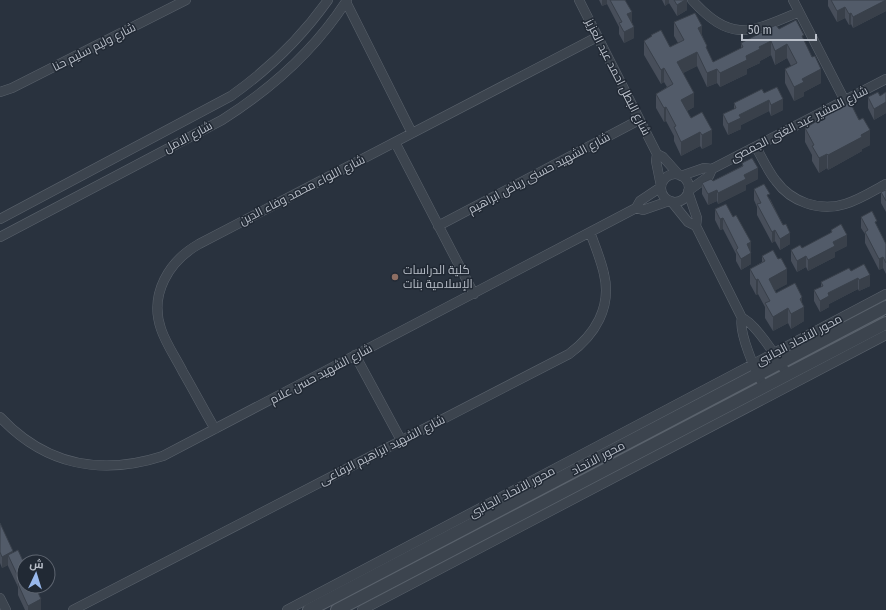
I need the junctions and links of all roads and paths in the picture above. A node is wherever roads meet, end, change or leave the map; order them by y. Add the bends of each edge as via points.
1 (186, 0) edge
2 (328, 0) edge
3 (579, 0) edge
4 (692, 0) edge
5 (793, 0) edge
6 (346, 1) edge
7 (799, 12) junction
8 (597, 37) junction
9 (886, 79) edge
10 (0, 92) edge
11 (845, 101) junction
12 (639, 120) junction
13 (412, 133) junction
14 (394, 142) junction
15 (756, 147) junction
16 (657, 154) junction
17 (712, 169) junction
18 (680, 176) junction
19 (886, 184) edge
20 (661, 186) junction
21 (688, 192) junction
22 (670, 201) junction
23 (636, 208) junction
24 (0, 219) edge
25 (438, 226) junction
26 (696, 226) junction
27 (590, 232) junction
28 (0, 237) edge
29 (474, 294) junction
30 (886, 294) edge
31 (886, 307) edge
32 (742, 318) junction
33 (886, 323) edge
34 (886, 335) edge
35 (356, 355) junction
36 (777, 358) junction
37 (754, 370) junction
38 (787, 374) junction
39 (764, 386) junction
40 (0, 417) edge
41 (215, 429) junction
42 (401, 440) junction
43 (0, 598) edge
44 (6, 610) edge
45 (73, 610) edge
46 (287, 610) edge
47 (309, 610) edge
48 (337, 610) edge
49 (362, 610) edge

1 - 10 street, شارع وليم سليم حنا
2 - 24 street, شارع الامل via 278,59 231,96
3 - 8 street, شارع البطل احمد عبد العزيز
4 - 7 street via 716,22 740,30 762,28
5 - 7 street
6 - 13 street
6 - 28 street, شارع الامل via 323,33 297,61 269,87 243,106 222,120
7 - 11 street
8 - 12 street, شارع البطل احمد عبد العزيز
8 - 13 street, شارع اللواء محمد وفاء الدين
9 - 11 street, شارع المشير عبد الغنى الجمصى
11 - 15 street, شارع المشير عبد الغنى الجمصى
12 - 16 street, شارع البطل احمد عبد العزيز
12 - 25 street, شارع الشهيد حسنى رياض ابراهيم
13 - 14 street, شارع اللواء محمد وفاء الدين
14 - 25 street
14 - 41 street, شارع اللواء محمد وفاء الدين via 189,249 166,274 159,294 160,327
15 - 17 street, شارع المشير عبد الغنى الجمصى
15 - 19 street via 784,191 806,203 831,207 843,205
16 - 18 street, شارع البطل احمد عبد العزيز
16 - 20 street, شارع البطل احمد عبد العزيز
17 - 18 street, شارع المشير عبد الغنى الجمصى via 704,168
17 - 21 street, شارع المشير عبد الغنى الجمصى via 709,176
18 - 20 street via 668,176
18 - 21 street via 688,184
20 - 22 street via 662,194
20 - 23 street, شارع الشهيد حسن علام via 640,201
21 - 22 street via 681,200
21 - 26 street via 697,218
22 - 23 street, شارع الشهيد حسن علام via 643,210
22 - 26 street via 688,222
23 - 27 street, شارع الشهيد حسن علام
25 - 29 street
26 - 32 street
27 - 29 street, شارع الشهيد حسن علام
27 - 42 street, شارع الشهيد ابراهيم الرفاعى via 605,275 606,288 602,314 589,337 569,354
29 - 35 street, شارع الشهيد حسن علام
30 - 36 street, محور الاتحاد الجانبى
31 - 36 street, محور الاتحاد
32 - 36 street via 750,322
32 - 37 street via 741,325
33 - 38 street, محور الاتحاد
34 - 49 street
35 - 41 street, شارع الشهيد حسن علام
35 - 42 street
36 - 37 street, محور الاتحاد
36 - 38 street
37 - 39 street
37 - 46 street, محور الاتحاد الجانبى
37 - 47 street, محور الاتحاد
38 - 39 street, محور الاتحاد
39 - 48 street, محور الاتحاد
40 - 41 street, شارع الشهيد حسن علام via 18,435 39,448 73,462 91,465 127,465 145,461 162,456
42 - 45 street, شارع الشهيد ابراهيم الرفاعى
43 - 44 street

